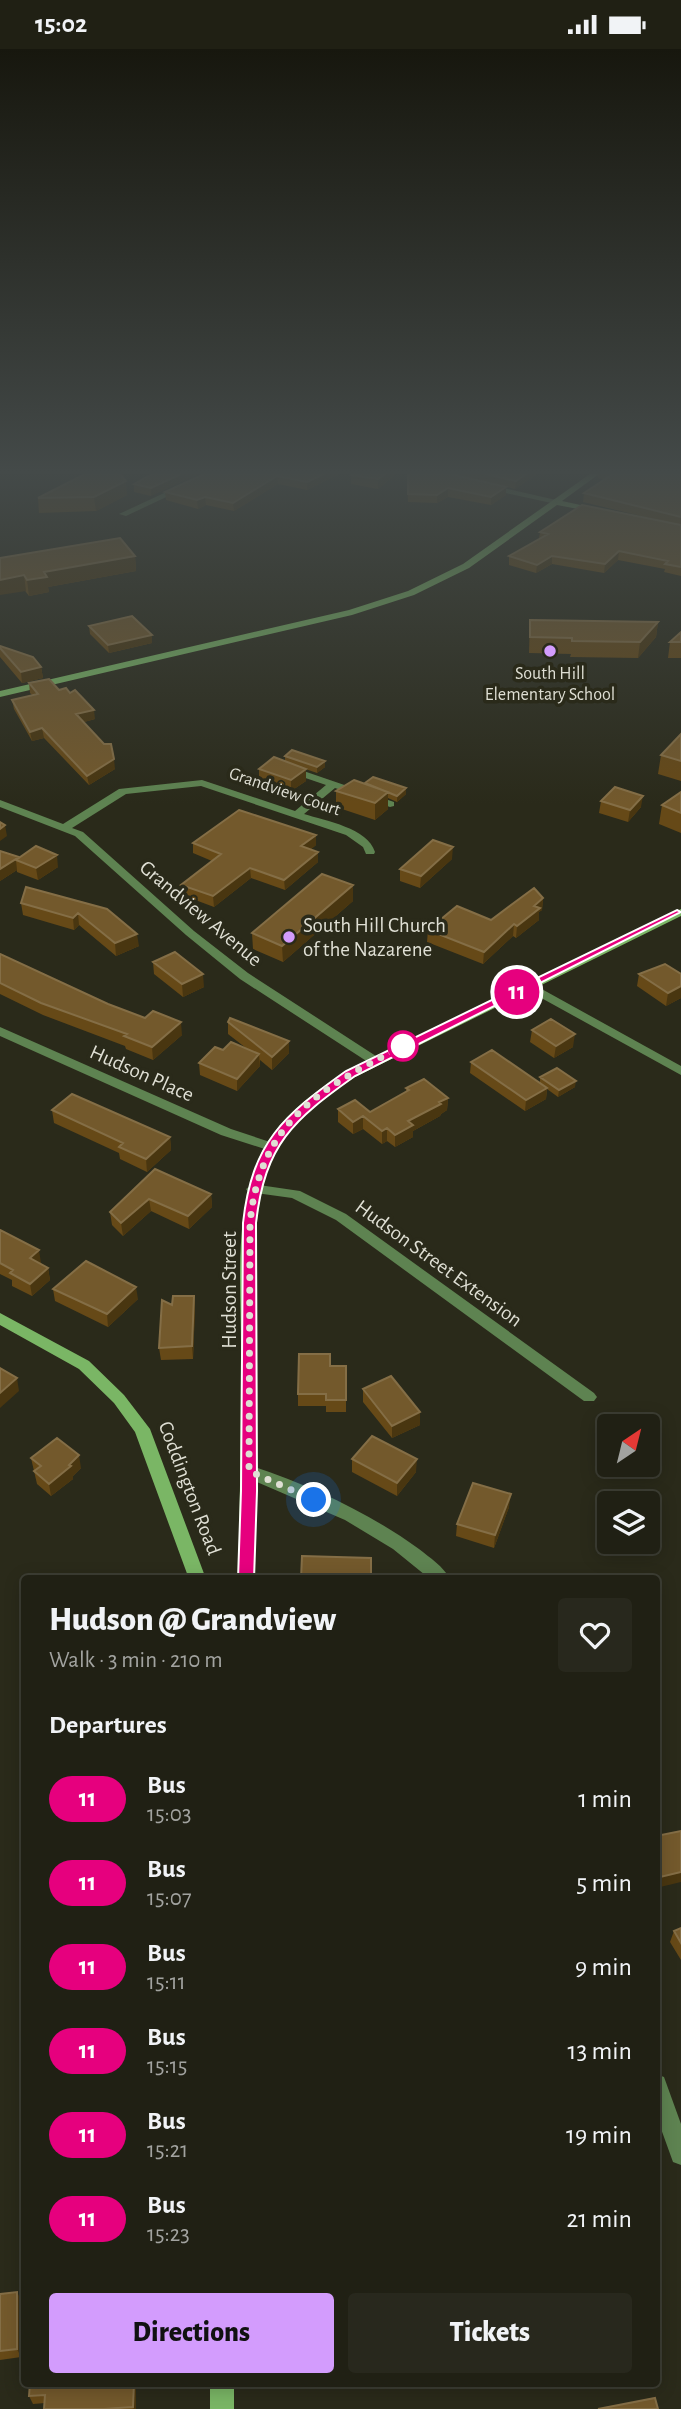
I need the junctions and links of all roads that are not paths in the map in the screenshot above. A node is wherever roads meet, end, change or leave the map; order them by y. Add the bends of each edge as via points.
1 (429, 584) edge
2 (0, 694) edge
3 (281, 766) edge
4 (334, 784) junction
5 (0, 803) edge
6 (390, 804) dead end
7 (298, 814) junction
8 (64, 828) junction
9 (370, 852) dead end
10 (681, 912) edge
11 (529, 986) junction
12 (0, 1031) edge
13 (374, 1061) junction
14 (681, 1071) edge
15 (271, 1147) junction
16 (253, 1189) junction
17 (0, 1318) edge
18 (589, 1397) dead end
19 (249, 1471) junction
20 (197, 1575) edge
21 (246, 1575) edge
22 (438, 1575) edge
23 (660, 2096) edge
24 (681, 2154) edge
25 (222, 2387) edge
26 (222, 2409) edge

1 - 2 street via 352,612
3 - 4 street
4 - 6 street
4 - 7 street
5 - 8 street, Grandview Avenue
7 - 8 street, Grandview Court via 202,783 123,791
7 - 9 street, Grandview Court via 361,838
8 - 13 street, Grandview Avenue via 88,841 244,976
10 - 11 street, Hudson Street
11 - 13 street, Hudson Street
11 - 14 street
12 - 15 street, Hudson Place via 226,1132
13 - 15 street, Hudson Street via 307,1104
15 - 16 street, Hudson Street
16 - 18 street, Hudson Street Extension via 295,1194 341,1217
16 - 19 street, Hudson Street
17 - 20 street, Coddington Road via 84,1365 119,1399 149,1444
19 - 21 street, Hudson Street
19 - 22 street via 380,1531 416,1553
23 - 24 street
25 - 26 street

